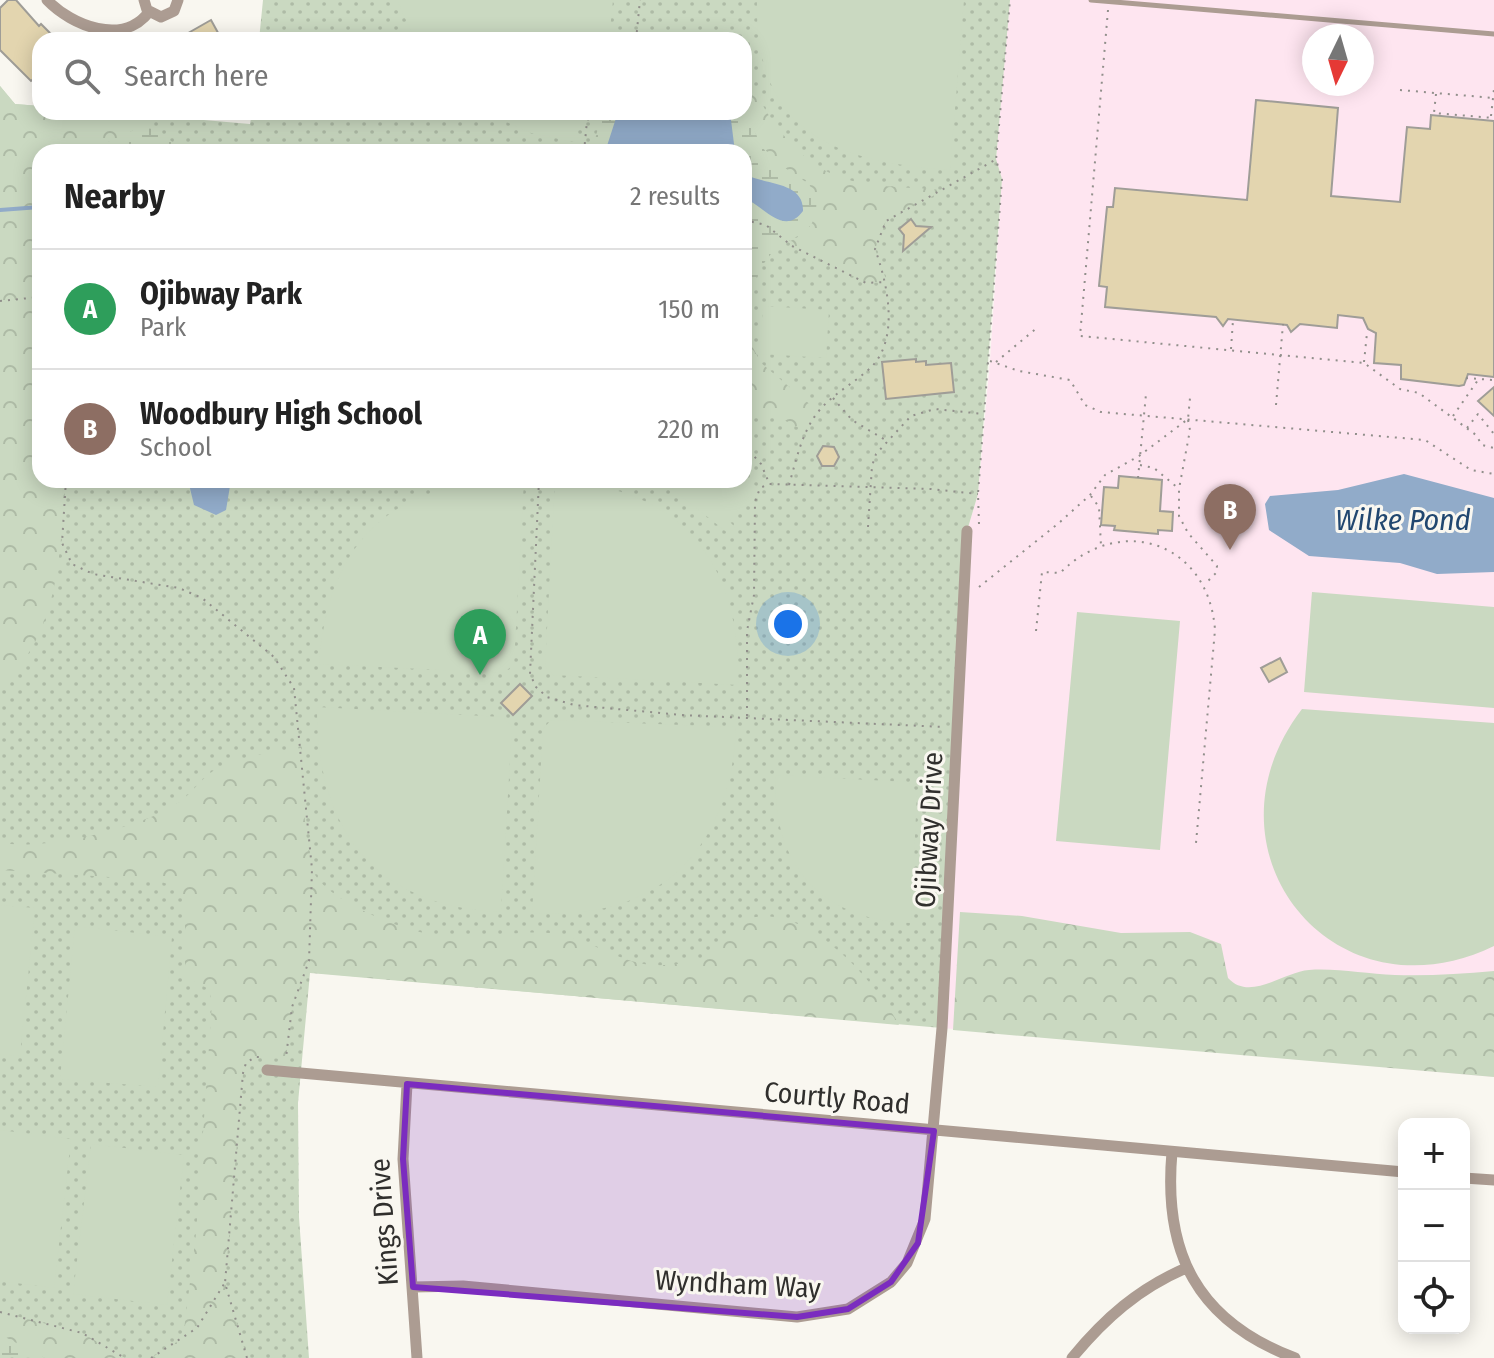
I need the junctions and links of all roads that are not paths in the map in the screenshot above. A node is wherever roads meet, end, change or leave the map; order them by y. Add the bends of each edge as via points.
1 (47, 0) edge
2 (144, 0) edge
3 (178, 0) edge
4 (1091, 0) edge
5 (1109, 1) edge
6 (149, 12) junction
7 (1494, 34) edge
8 (967, 531) dead end
9 (268, 1064) road end
10 (407, 1084) junction
11 (934, 1131) junction
12 (1172, 1152) junction
13 (1398, 1171) edge
14 (1470, 1178) edge
15 (1494, 1180) edge
16 (1186, 1268) junction
17 (413, 1287) junction
18 (417, 1358) edge
19 (1072, 1358) edge
20 (1295, 1358) edge

1 - 6 street via 72,19 101,29 130,28
2 - 6 street
3 - 6 street via 170,14
4 - 5 lane
5 - 7 lane
8 - 11 street, Ojibway Drive
9 - 10 street, Courtly Road via 285,1072
10 - 11 street, Courtly Road
10 - 17 street, Kings Drive via 403,1159
11 - 12 street, Courtly Road
11 - 17 street, Wyndham Way via 929,1197 918,1243 891,1282 848,1309 797,1317 463,1286
12 - 13 street, Courtly Road
12 - 16 street via 1170,1214
14 - 15 street
16 - 19 street via 1137,1292
16 - 20 street via 1229,1323 1254,1341
17 - 18 street, Kings Drive

